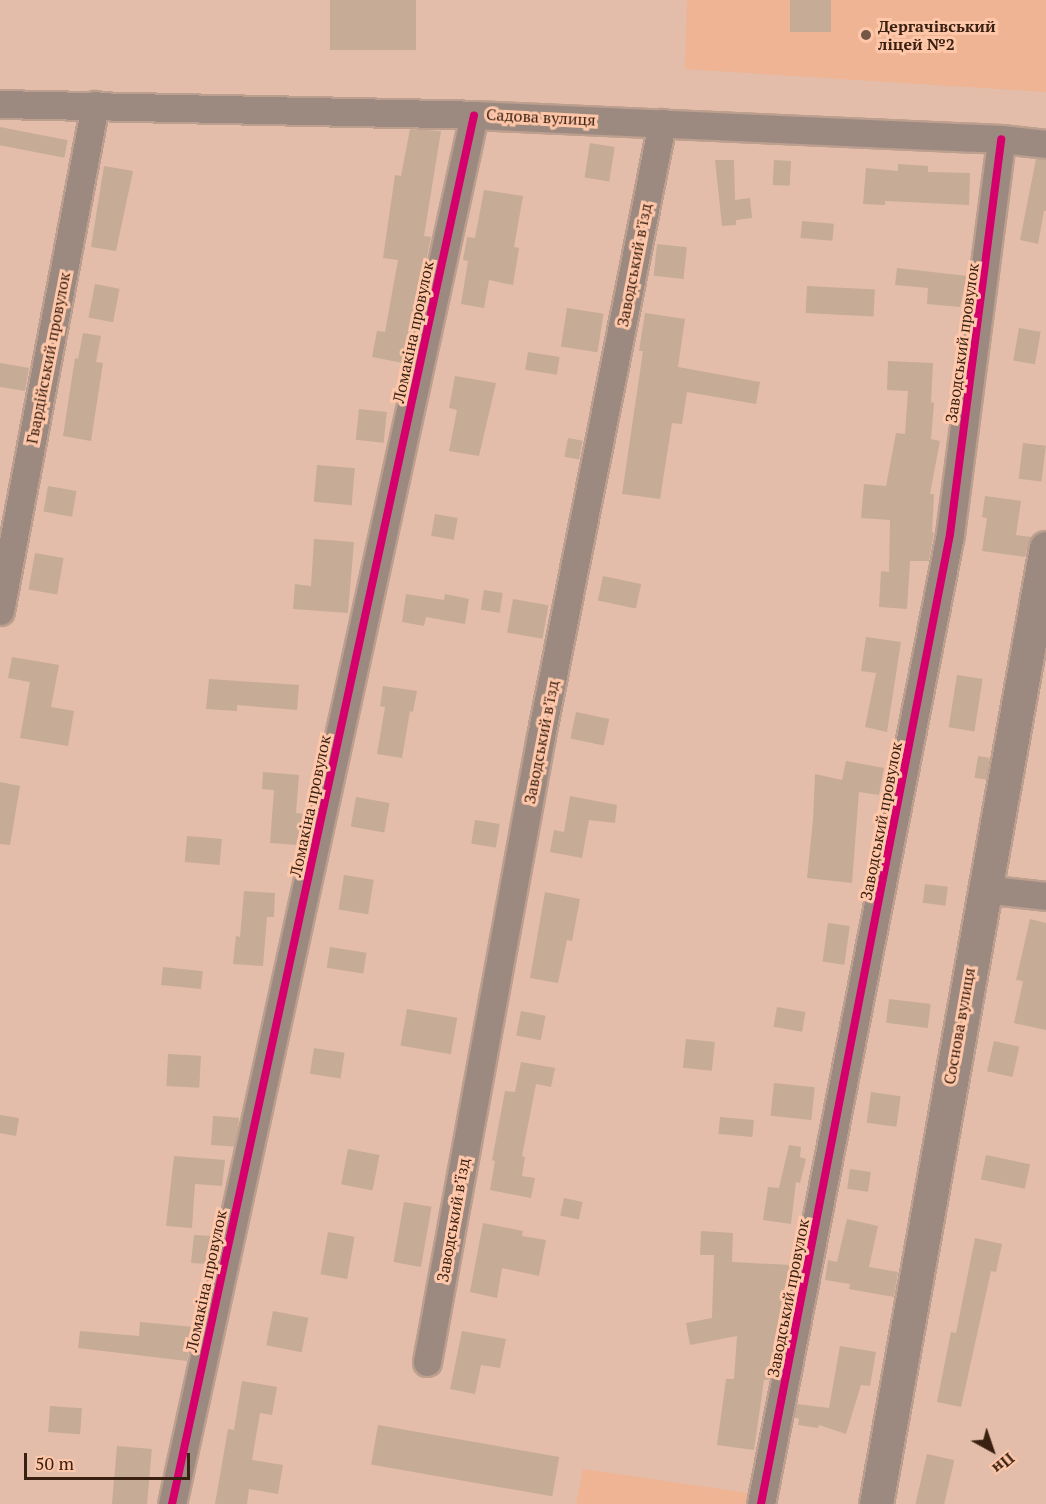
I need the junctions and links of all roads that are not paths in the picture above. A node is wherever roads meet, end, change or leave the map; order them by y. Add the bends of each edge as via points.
1 (0, 104) edge
2 (95, 105) junction
3 (474, 114) junction
4 (662, 123) junction
5 (1001, 139) junction
6 (1046, 144) edge
7 (1046, 548) edge
8 (0, 611) edge
9 (983, 889) junction
10 (1046, 896) edge
11 (427, 1362) dead end
12 (172, 1504) edge
13 (761, 1504) edge
14 (876, 1504) edge

1 - 2 street, Садова вулиця
2 - 3 street, Садова вулиця
2 - 8 street, Гвардійський провулок
3 - 4 street, Садова вулиця
3 - 12 street, Ломакіна провулок
4 - 5 street, Садова вулиця
4 - 11 street, Заводський в’їзд via 541,736
5 - 6 street, Садова вулиця
5 - 13 street, Заводський провулок via 950,534
7 - 9 street, Соснова вулиця
9 - 10 street
9 - 14 street, Соснова вулиця

